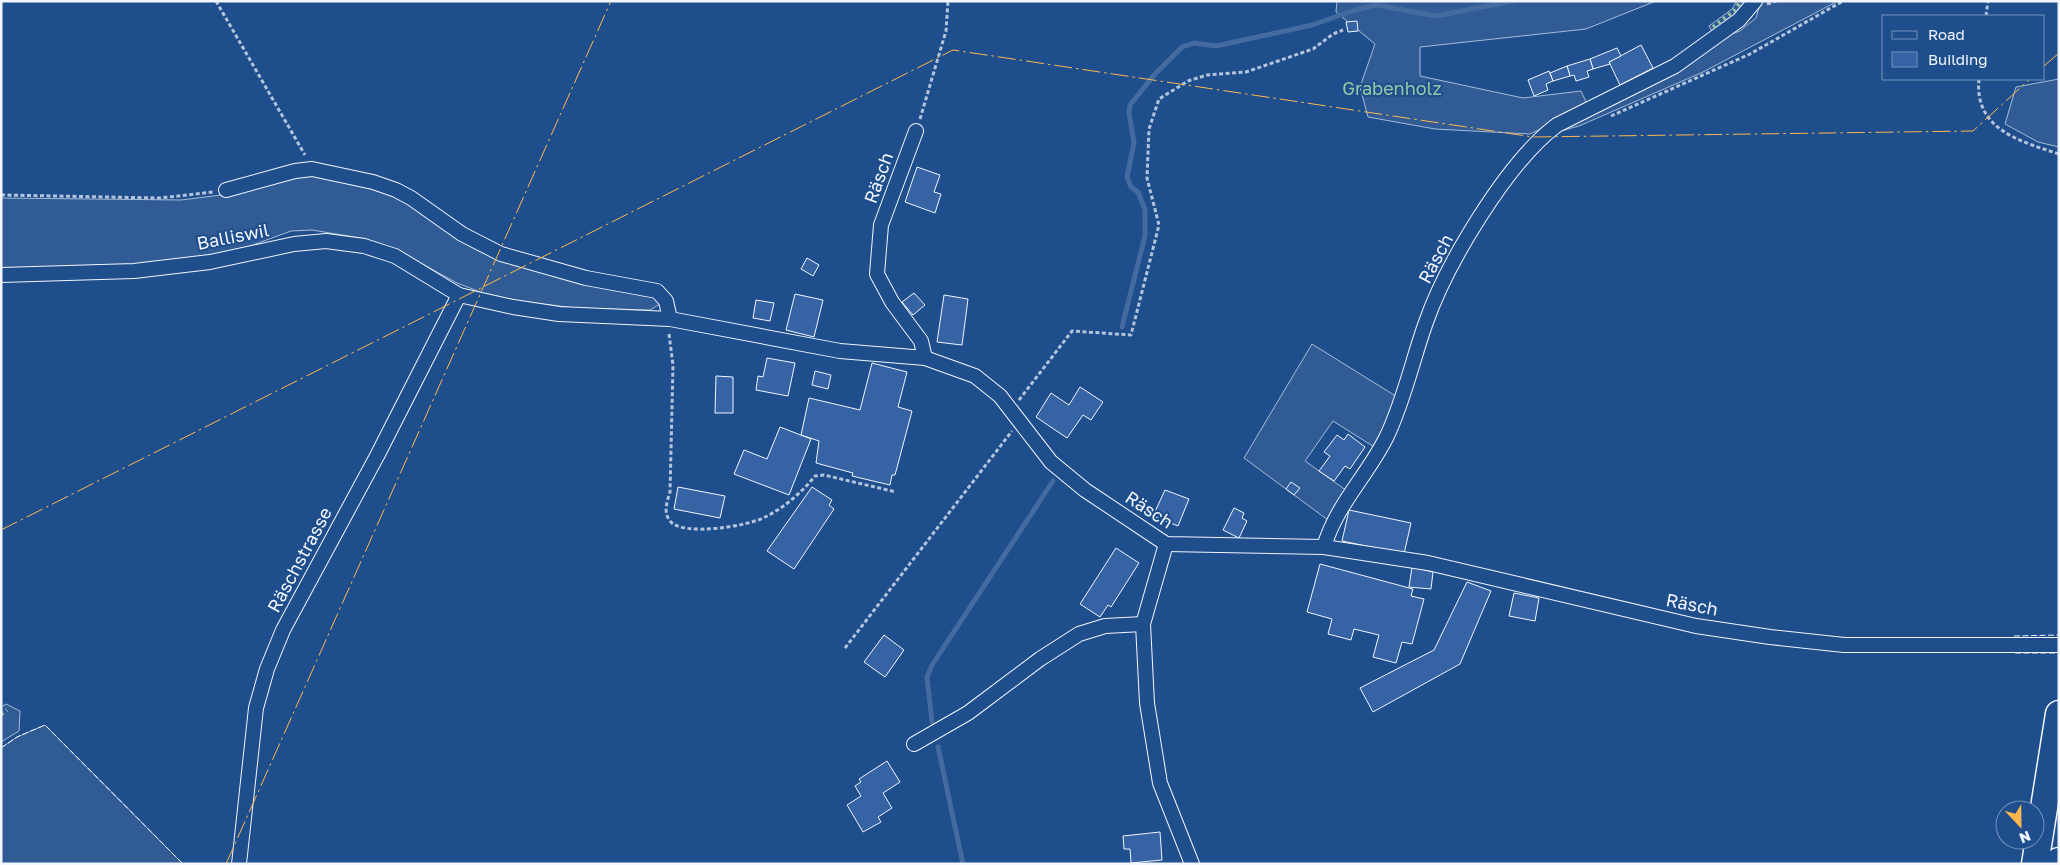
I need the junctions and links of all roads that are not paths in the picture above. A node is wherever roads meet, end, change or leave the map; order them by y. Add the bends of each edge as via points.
1 (1755, 1) edge
2 (916, 131) road end
3 (226, 190) road end
4 (1, 275) edge
5 (459, 295) junction
6 (667, 319) junction
7 (925, 358) junction
8 (1166, 544) junction
9 (1324, 547) junction
10 (1144, 624) junction
11 (2059, 645) edge
12 (2059, 714) edge
13 (914, 744) dead end
14 (239, 864) edge
15 (1192, 864) edge
16 (2035, 864) edge

1 - 9 street, Räsch via 1739,20 1675,66 1557,125 1540,138 1502,186 1447,274 1425,324 1405,391 1386,437 1342,505
2 - 7 street, Räsch via 881,225 877,274 892,302 921,341
3 - 6 street via 312,169 373,182 396,190 462,234 501,254 586,278 657,291 666,301
4 - 5 street, Balliswil via 134,271 210,262 294,244 326,241 364,246 394,256
5 - 6 street, Balliswil via 559,314
5 - 14 street, Räschstrasse via 283,630 267,668 256,708
6 - 7 street, Räsch via 840,351
7 - 8 street, Räsch via 975,376 1000,396 1051,462 1085,490
8 - 9 street, Räsch
8 - 10 street
9 - 11 street, Räsch via 1428,563 1696,626 1770,637 1844,645
10 - 13 street via 1105,626 1079,634 968,713
10 - 15 street via 1148,703 1160,783
12 - 16 highway

